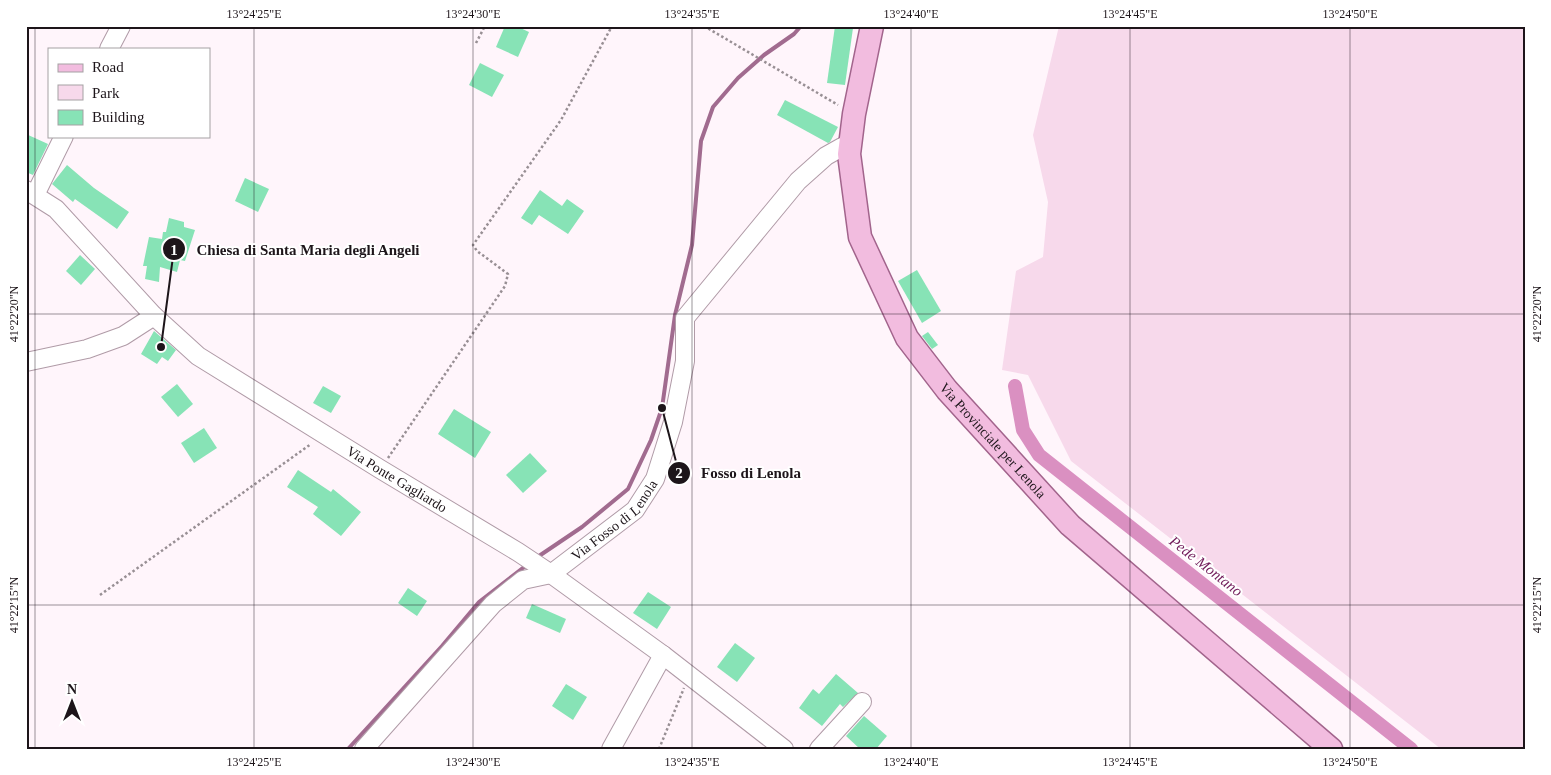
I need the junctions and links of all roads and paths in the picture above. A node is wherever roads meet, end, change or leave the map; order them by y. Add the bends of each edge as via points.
1 (121, 26) edge
2 (484, 26) edge
3 (612, 26) edge
4 (704, 26) edge
5 (872, 26) edge
6 (476, 43) dead end
7 (110, 48) edge
8 (854, 114) junction
9 (63, 138) edge
10 (850, 147) junction
11 (30, 192) edge
12 (154, 316) junction
13 (26, 362) edge
14 (324, 434) junction
15 (380, 469) junction
16 (551, 574) junction
17 (100, 595) dead end
18 (663, 655) junction
19 (691, 676) junction
20 (862, 702) dead end
21 (364, 749) edge
22 (611, 749) edge
23 (659, 749) edge
24 (784, 749) edge
25 (819, 749) edge
26 (1330, 749) edge

1 - 7 street
2 - 6 path
3 - 15 path via 561,120 473,245 508,274 505,286
4 - 8 path
5 - 8 main road, Via Provinciale per Lenola
8 - 10 main road, Via Provinciale per Lenola
9 - 11 street
10 - 16 street, Via Fosso di Lenola via 842,147 826,156 798,182 685,318 685,361 655,479 634,510
10 - 26 main road, Via Provinciale per Lenola via 860,237 907,338 947,390 1070,525
11 - 12 street, Via Ponte Gagliardo via 56,209
12 - 13 street via 123,336
12 - 14 street, Via Ponte Gagliardo via 198,356
14 - 15 street, Via Ponte Gagliardo
14 - 17 path
15 - 16 street, Via Ponte Gagliardo
16 - 18 street, Via Ponte Gagliardo
16 - 21 street, Via Fosso di Lenola via 523,580 493,604
18 - 19 street, Via Ponte Gagliardo
18 - 22 street
19 - 23 path
19 - 24 street, Via Ponte Gagliardo
20 - 25 street

